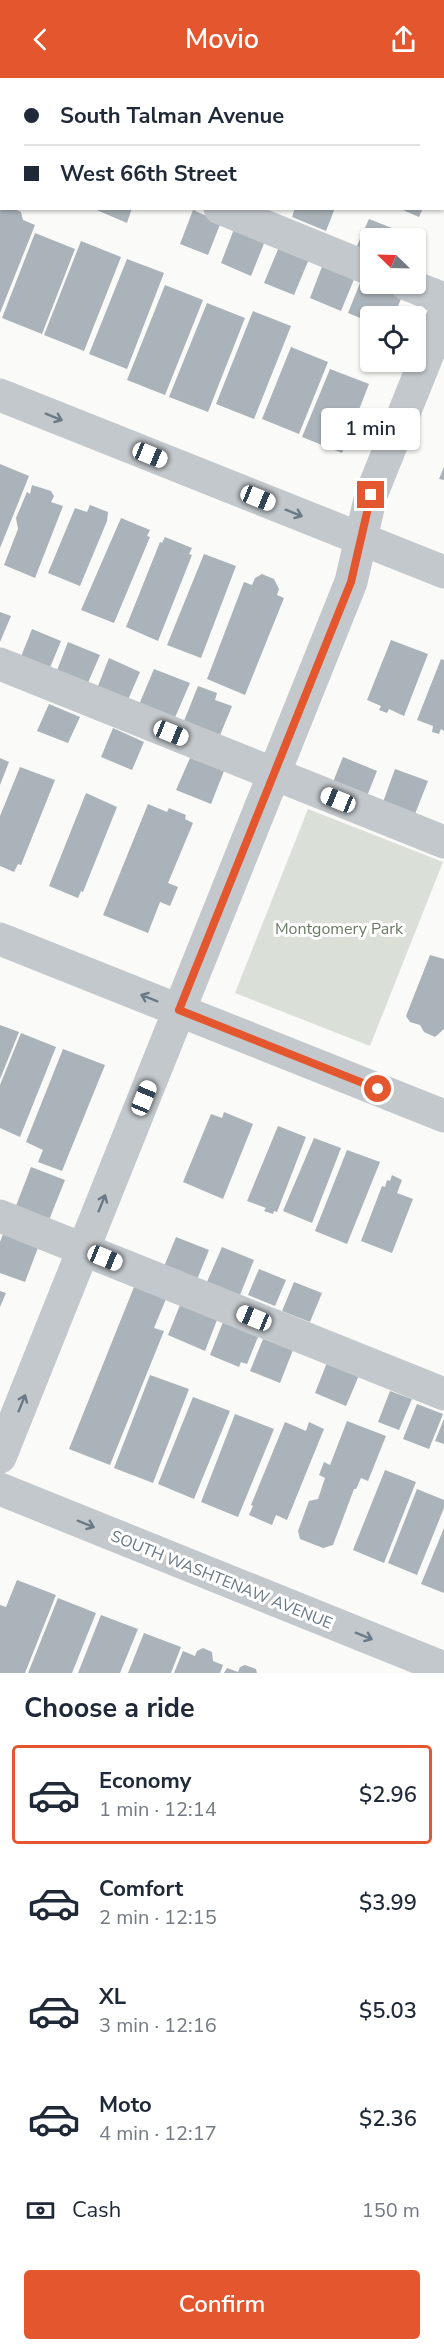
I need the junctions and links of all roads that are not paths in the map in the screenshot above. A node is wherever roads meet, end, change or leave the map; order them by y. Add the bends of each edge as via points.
1 (225, 210) edge
2 (360, 265) edge
3 (426, 292) edge
4 (444, 299) edge
5 (444, 314) edge
6 (0, 395) edge
7 (361, 540) junction
8 (444, 573) edge
9 (0, 664) edge
10 (273, 774) junction
11 (444, 842) edge
12 (0, 939) edge
13 (179, 1010) junction
14 (444, 1116) edge
15 (0, 1216) edge
16 (83, 1249) junction
17 (444, 1394) edge
18 (0, 1457) edge
19 (0, 1489) edge
20 (444, 1668) edge

1 - 2 street
3 - 4 street
5 - 7 street via 371,495
6 -> 7 street
7 - 8 street
7 - 10 street via 351,582
9 - 10 street
10 - 11 street
10 - 13 street
13 -> 12 street
13 - 14 street
16 -> 13 street
15 - 16 street
16 - 17 street
18 -> 16 street
19 -> 20 street, SOUTH WASHTENAW AVENUE

